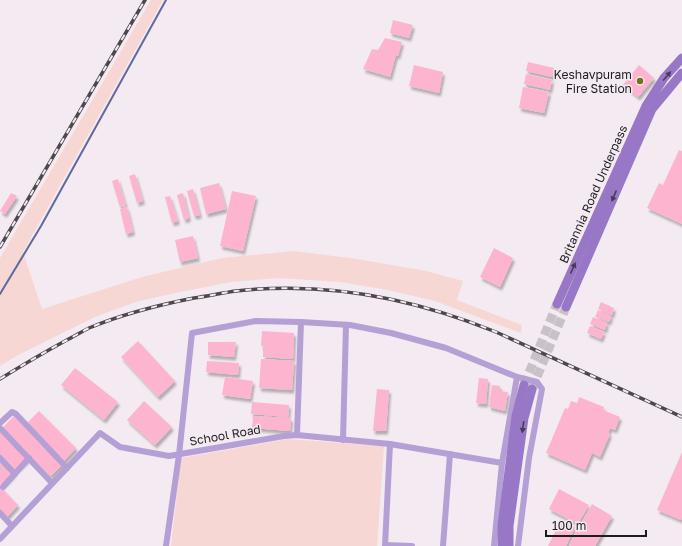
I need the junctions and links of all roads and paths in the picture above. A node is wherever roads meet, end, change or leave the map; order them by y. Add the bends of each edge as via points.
1 (682, 58) edge
2 (682, 73) edge
3 (655, 98) junction
4 (561, 306) tunnel mouth
5 (301, 322) junction
6 (346, 325) junction
7 (517, 377) junction
8 (0, 423) edge
9 (0, 428) edge
10 (297, 435) junction
11 (343, 440) junction
12 (390, 444) junction
13 (450, 454) junction
14 (179, 455) junction
15 (0, 458) edge
16 (29, 458) junction
17 (502, 463) junction
18 (67, 468) junction
19 (15, 474) junction
20 (52, 483) junction
21 (3, 487) dead end
22 (0, 513) edge
23 (12, 526) junction
24 (0, 538) edge
25 (166, 546) edge
26 (385, 546) edge
27 (412, 546) edge
28 (443, 546) edge
29 (494, 546) edge
30 (502, 546) edge
31 (509, 546) edge
32 (518, 546) edge

3 -> 1 main road via 664,78
2 - 3 main road
3 - 4 main road, Britannia Road Underpass via 646,106
5 - 6 street
5 - 10 street
5 - 14 street via 256,321 192,333
6 - 7 street via 391,333 446,348
6 - 11 street
7 - 17 street
7 - 32 street via 537,382 542,389 529,458
8 - 18 street via 10,413 16,414
9 - 16 street
10 - 11 street, School Road
10 - 14 street, School Road
11 - 12 street, School Road
12 - 13 street, School Road
12 - 26 street
13 - 17 street, School Road
13 - 28 street
14 - 18 street, School Road via 168,456 120,447 100,434
14 - 25 street
15 - 19 street
16 - 19 street
16 - 20 street
17 - 29 street
18 - 20 street, School Road
19 - 21 street
20 - 23 street, School Road
22 - 23 street
23 - 24 street, School Road
26 - 27 street
30 -> 31 main road via 502,526 516,416 528,387

